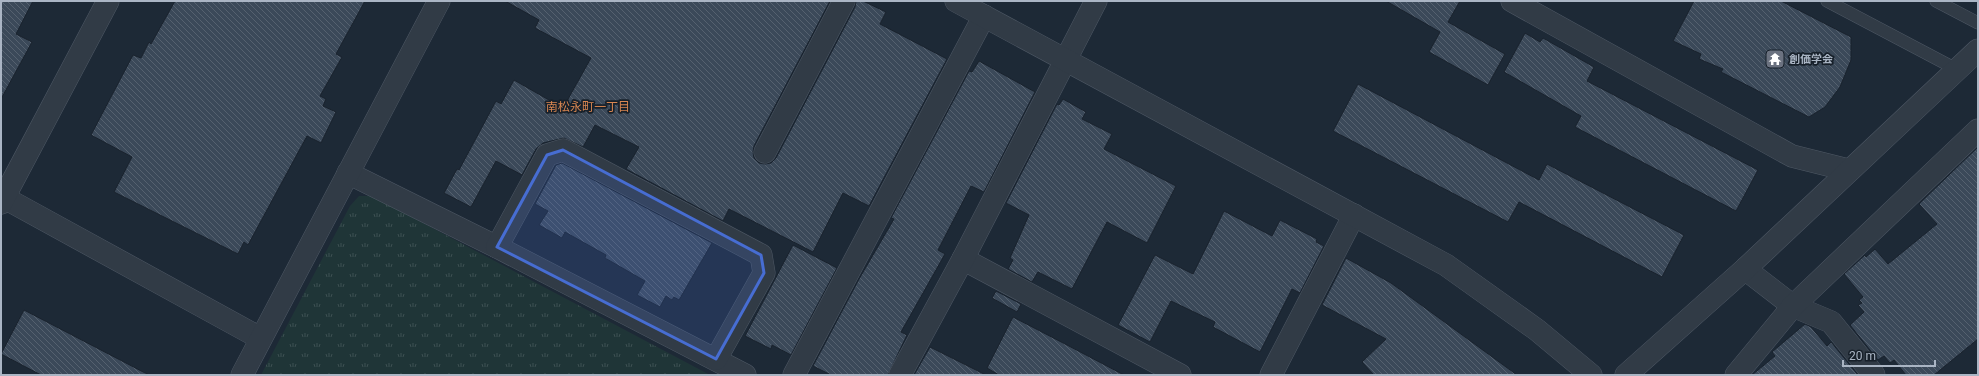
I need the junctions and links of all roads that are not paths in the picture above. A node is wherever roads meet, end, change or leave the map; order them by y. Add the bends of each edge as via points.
1 (108, 1) edge
2 (439, 1) edge
3 (844, 1) edge
4 (956, 1) edge
5 (1096, 1) edge
6 (1512, 1) edge
7 (1827, 1) edge
8 (1936, 1) edge
9 (984, 16) junction
10 (1978, 23) edge
11 (1978, 50) edge
12 (1065, 58) junction
13 (1956, 69) junction
14 (1978, 130) edge
15 (765, 152) dead end
16 (1848, 170) junction
17 (348, 173) junction
18 (2, 199) edge
19 (1354, 215) junction
20 (497, 247) junction
21 (963, 259) junction
22 (1744, 270) junction
23 (1793, 306) junction
24 (260, 338) junction
25 (716, 359) junction
26 (242, 375) edge
27 (744, 375) edge
28 (794, 375) edge
29 (900, 375) edge
30 (1180, 375) edge
31 (1271, 375) edge
32 (1591, 375) edge
33 (1626, 375) edge
34 (1736, 375) edge
35 (1874, 375) edge

1 - 18 street
2 - 17 street
3 - 15 street
4 - 9 street
5 - 12 street
6 - 16 street via 1792,156
7 - 13 lane
8 - 10 lane
9 - 12 street
9 - 28 street
11 - 13 street
12 - 19 street
12 - 21 street
13 - 16 street
14 - 23 street
16 - 22 street
17 - 20 street
17 - 24 street
18 - 24 street
19 - 31 street
19 - 32 street via 1446,265 1537,330
20 - 25 street
20 - 25 street via 547,155 563,150 761,255 764,273
21 - 29 street
21 - 30 street
22 - 23 street
22 - 33 street
23 - 34 street
23 - 35 street via 1830,322
24 - 26 street
25 - 27 street

